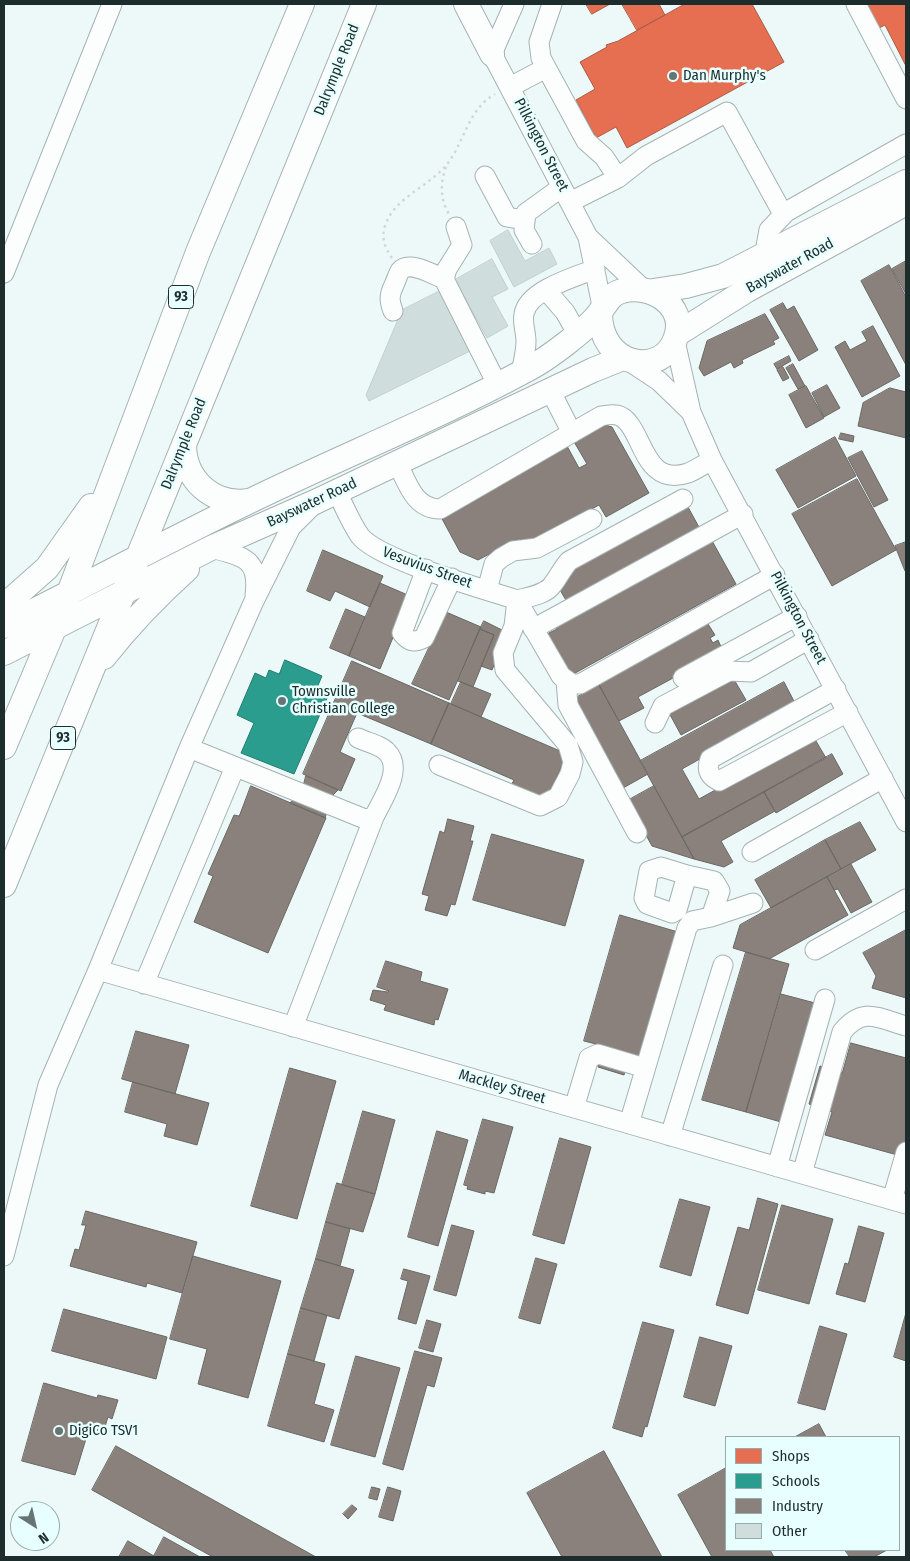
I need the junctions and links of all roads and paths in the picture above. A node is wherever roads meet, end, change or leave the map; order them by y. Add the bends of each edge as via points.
1 (112, 4) edge
2 (302, 4) edge
3 (364, 4) edge
4 (466, 4) edge
5 (514, 4) edge
6 (552, 4) edge
7 (856, 4) edge
8 (492, 54) junction
9 (546, 68) junction
10 (510, 87) junction
11 (906, 98) edge
12 (906, 144) edge
13 (446, 166) junction
14 (485, 176) dead end
15 (618, 178) junction
16 (906, 182) edge
17 (566, 195) junction
18 (906, 203) edge
19 (783, 214) junction
20 (524, 220) junction
21 (456, 227) joint
22 (588, 237) junction
23 (532, 244) dead end
24 (764, 256) junction
25 (406, 267) junction
26 (595, 269) junction
27 (4, 273) edge
28 (444, 279) junction
29 (546, 290) junction
30 (648, 290) junction
31 (602, 309) junction
32 (393, 311) dead end
33 (577, 333) junction
34 (676, 338) junction
35 (626, 359) junction
36 (521, 373) junction
37 (497, 384) junction
38 (550, 390) junction
39 (691, 412) junction
40 (572, 433) junction
41 (184, 444) junction
42 (712, 460) junction
43 (397, 462) junction
44 (115, 470) junction
45 (337, 492) junction
46 (684, 499) dead end
47 (249, 501) junction
48 (315, 502) junction
49 (743, 514) junction
50 (592, 519) dead end
51 (211, 548) junction
52 (136, 558) junction
53 (426, 569) junction
54 (775, 575) junction
55 (452, 578) junction
56 (487, 590) junction
57 (122, 592) junction
58 (69, 593) junction
59 (517, 600) junction
60 (254, 601) junction
61 (97, 605) junction
62 (4, 606) edge
63 (797, 616) junction
64 (4, 626) edge
65 (55, 628) junction
66 (533, 629) junction
67 (809, 638) junction
68 (4, 653) edge
69 (683, 678) dead end
70 (87, 679) junction
71 (566, 681) junction
72 (836, 689) junction
73 (848, 712) junction
74 (655, 723) dead end
75 (358, 738) dead end
76 (4, 746) edge
77 (189, 748) junction
78 (439, 765) dead end
79 (235, 767) junction
80 (883, 778) junction
81 (374, 818) junction
82 (906, 822) edge
83 (637, 833) dead end
84 (752, 852) dead end
85 (687, 875) dead end
86 (4, 885) edge
87 (906, 899) edge
88 (752, 903) dead end
89 (711, 917) junction
90 (815, 950) dead end
91 (723, 965) dead end
92 (98, 970) junction
93 (144, 984) junction
94 (825, 999) dead end
95 (906, 1026) edge
96 (292, 1027) junction
97 (645, 1068) junction
98 (574, 1108) junction
99 (629, 1124) junction
100 (670, 1136) junction
101 (906, 1152) edge
102 (777, 1167) junction
103 (802, 1174) junction
104 (899, 1202) edge
105 (4, 1256) edge

1 - 27 street
2 - 44 main road, 93 via 198,252
3 - 41 main road, Dalrymple Road / 93
4 - 8 main road
5 - 8 street
6 - 9 street via 540,42 541,58
7 - 11 street
8 - 10 street, Pilkington Street
9 - 10 street
9 - 15 street via 586,141 604,157
10 - 13 path via 484,102 470,120
10 - 17 street, Pilkington Street
12 - 19 street, Bayswater Road
13 - 21 path via 441,180 442,198
13 - 25 path via 393,211 386,226 383,241 386,250 391,258
14 - 20 street via 507,217
15 - 17 street
15 - 19 street via 646,156 727,112
16 - 24 main road, Bayswater Road
17 - 20 street via 534,206
17 - 22 street, Pilkington Street
18 - 34 main road, Bayswater Road via 747,290
19 - 24 street, Bayswater Road via 769,230
20 - 23 street via 524,230
21 - 28 street via 462,245
22 - 26 street, Pilkington Street
22 - 30 street, Pilkington Street
24 - 30 main road, Bayswater Road via 723,276 686,286
25 - 28 street
25 - 32 street via 392,288 389,301
26 - 29 street
26 - 31 street, Pilkington Street
28 - 37 street
29 - 33 street via 565,312
29 - 36 street via 526,308 525,354
30 - 31 main road via 617,292
30 - 34 main road via 662,296 674,311
31 - 33 main road, Bayswater Road
31 - 35 main road via 604,338 608,346
33 - 36 main road, Bayswater Road
34 - 35 main road via 655,359 643,362
34 - 39 street, Pilkington Street
35 - 38 main road, Bayswater Road
35 - 39 street, Pilkington Street via 659,381
36 - 37 main road, Bayswater Road
37 - 47 main road, Bayswater Road
38 - 40 street
38 - 43 main road, Bayswater Road
39 - 42 street, Pilkington Street
40 - 42 street via 601,416 618,415 626,420 652,463 662,473 688,473
40 - 43 street via 440,509 430,509 416,500
41 - 47 main road via 186,464 200,486 223,500
41 - 52 main road, Dalrymple Road / 93
42 - 49 street, Pilkington Street
43 - 45 main road, Bayswater Road
44 - 58 main road, 93
44 - 62 main road via 47,568
45 - 48 main road, Bayswater Road
45 - 53 street, Vesuvius Street via 360,536 371,546
46 - 59 street via 570,562 559,572 553,586 542,593
47 - 52 main road, Bayswater Road
48 - 51 main road, Bayswater Road
48 - 60 street via 292,527
49 - 54 street, Pilkington Street
49 - 66 street
50 - 56 street via 537,548 513,551 501,558 494,564
51 - 57 main road, Bayswater Road
51 - 60 street via 231,553 251,564 257,579
51 - 70 main road via 124,632
52 - 57 main road, Dalrymple Road / 93
52 - 58 main road, Bayswater Road
53 - 55 street, Vesuvius Street
53 - 55 street via 402,633 407,640 416,642 424,638
54 - 63 street, Pilkington Street
54 - 71 street via 580,684
55 - 56 street, Vesuvius Street
56 - 59 street, Vesuvius Street
57 - 61 main road, Bayswater Road
57 - 70 main road, Dalrymple Road / 93
58 - 61 main road via 84,592
58 - 64 main road, Bayswater Road
58 - 65 main road, 93
59 - 66 street
59 - 78 street via 514,626 502,660 506,670 568,745 573,762 570,774 558,797 540,806
60 - 77 street
61 - 65 main road, Bayswater Road
61 - 70 main road via 98,629
63 - 67 street, Pilkington Street
63 - 69 street
65 - 68 main road, Bayswater Road
65 - 76 main road, 93
66 - 71 street via 556,670
67 - 72 street, Pilkington Street
67 - 74 street via 751,672 729,671 663,706
70 - 86 main road, Dalrymple Road / 93
71 - 83 street via 568,706
72 - 73 street, Pilkington Street
72 - 73 street via 710,759 710,776 720,781
73 - 80 street, Pilkington Street
75 - 81 street via 386,751 392,763 392,778
77 - 79 street
77 - 92 street
79 - 81 street via 350,814
79 - 93 street
80 - 82 street, Pilkington Street
80 - 84 street
81 - 96 street
85 - 89 street via 714,881 718,885 720,891
87 - 90 street
88 - 89 street
89 - 97 street via 692,921 687,928
91 - 100 street
92 - 93 street, Mackley Street
92 - 105 street via 48,1085
93 - 96 street, Mackley Street
94 - 102 street
95 - 103 street via 867,1015 850,1022 842,1032
96 - 98 street, Mackley Street
97 - 98 street via 593,1055 589,1058
97 - 99 street
98 - 99 street, Mackley Street
99 - 100 street, Mackley Street
100 - 102 street, Mackley Street
101 - 104 street
102 - 103 street, Mackley Street
103 - 104 street, Mackley Street

